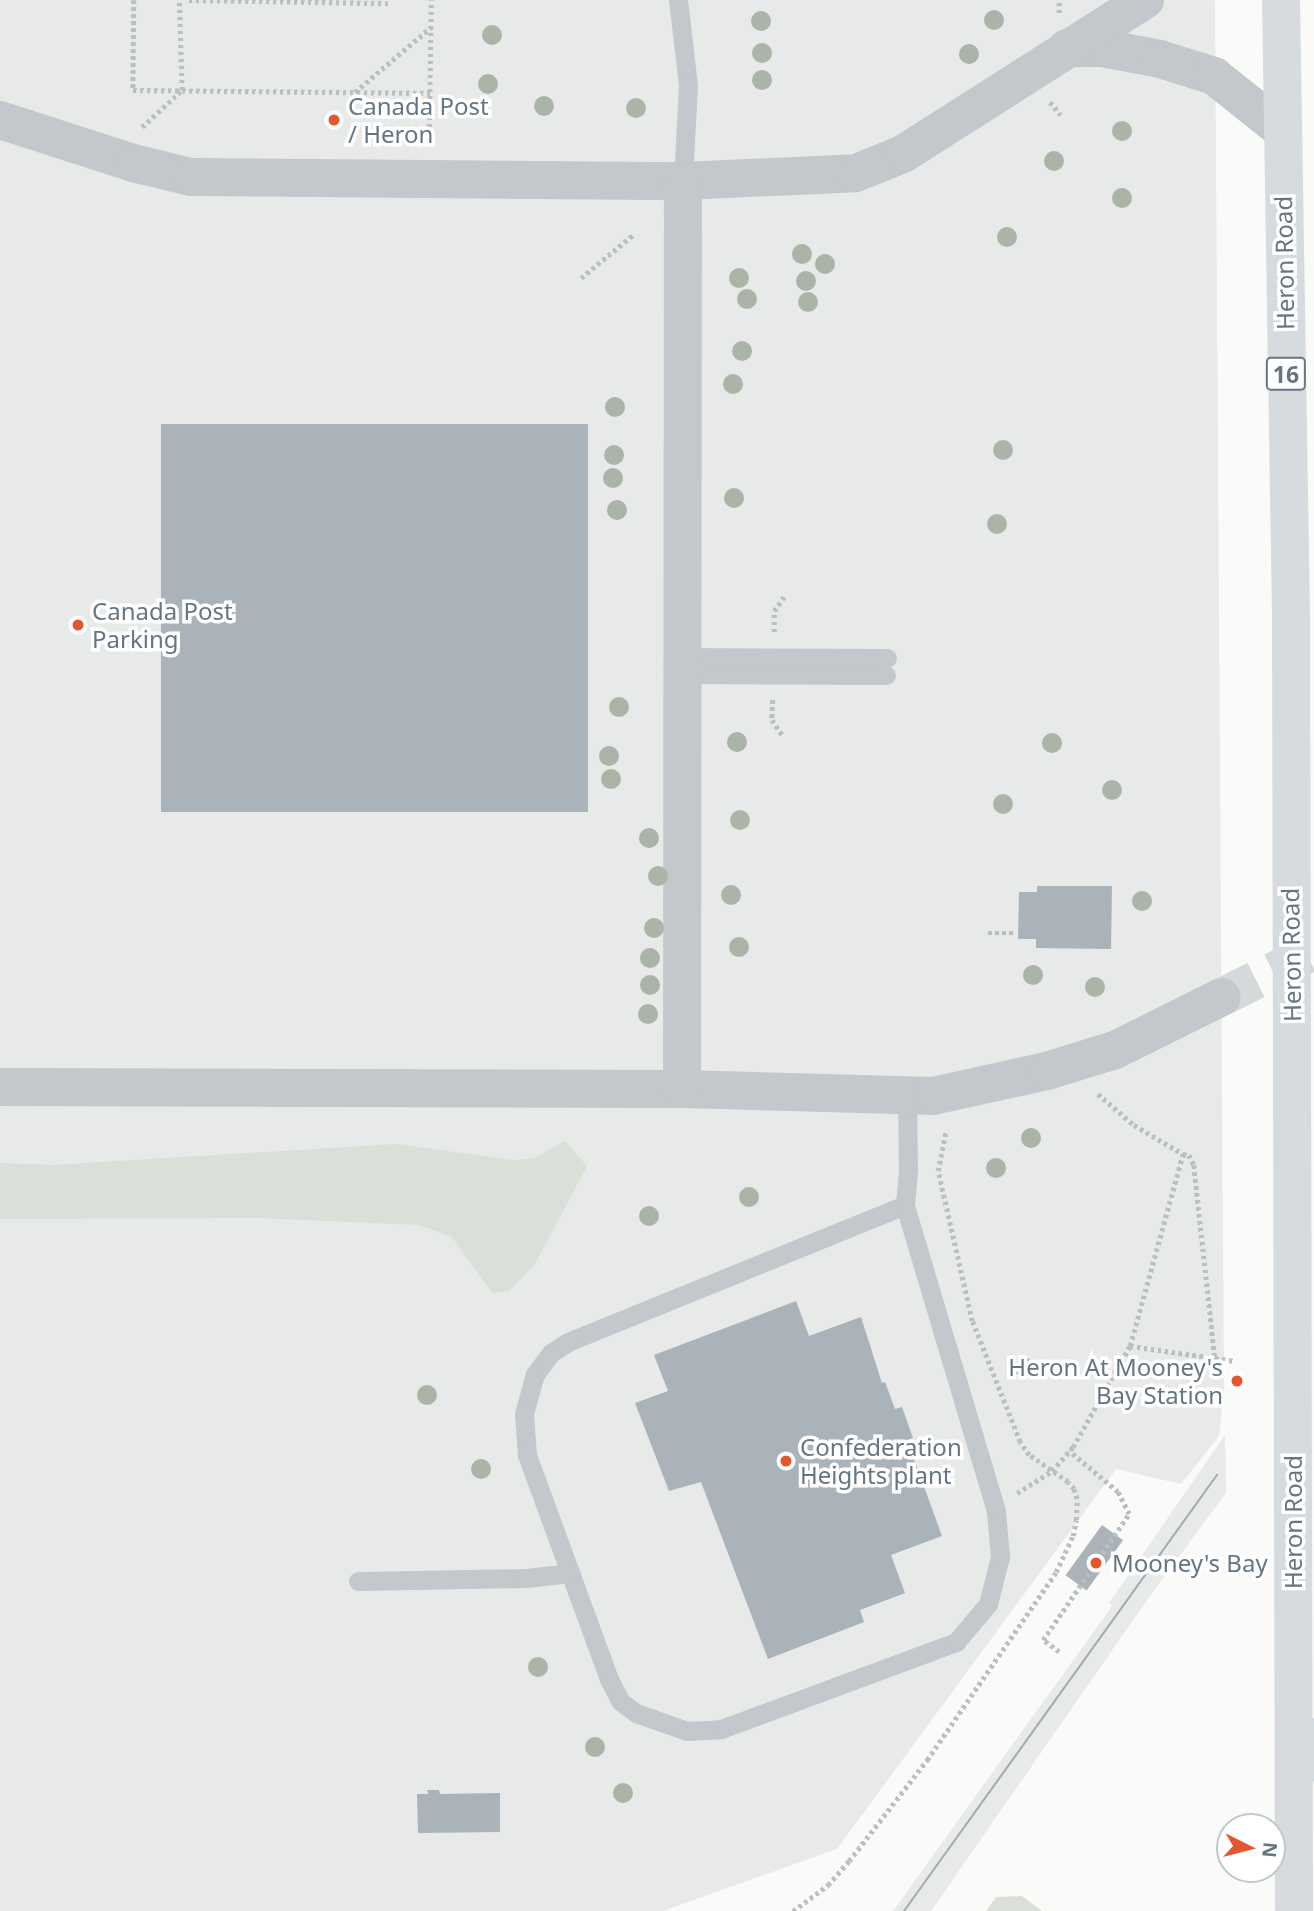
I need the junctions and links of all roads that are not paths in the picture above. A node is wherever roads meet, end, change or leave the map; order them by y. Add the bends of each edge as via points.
1 (678, 0) edge
2 (1145, 0) edge
3 (1281, 0) edge
4 (1066, 48) junction
5 (0, 120) edge
6 (1282, 130) junction
7 (683, 181) junction
8 (683, 666) junction
9 (886, 667) dead end
10 (1222, 997) tunnel mouth
11 (0, 1087) edge
12 (682, 1089) junction
13 (907, 1095) junction
14 (905, 1205) junction
15 (571, 1573) junction
16 (358, 1581) dead end
17 (1314, 1737) edge
18 (1295, 1776) junction
19 (1294, 1911) edge

1 - 7 lane via 688,85
2 - 4 street
3 - 6 main road, Heron Road / 16
4 - 6 street via 1102,48 1214,76
4 - 7 street via 903,154 856,173
5 - 7 street via 191,177
6 - 18 main road, Heron Road / 16 via 1291,618
7 - 8 street
8 - 9 lane
8 - 12 street
10 - 13 street via 1115,1049 1047,1071 933,1096
11 - 12 street
12 - 13 street
13 - 14 lane
14 - 15 lane via 551,1353 535,1374 523,1434
14 - 15 lane via 995,1506 1000,1557 988,1604 956,1642 721,1729 669,1728 620,1701
15 - 16 lane
17 - 18 main road
18 - 19 main road, Heron Road / 16

